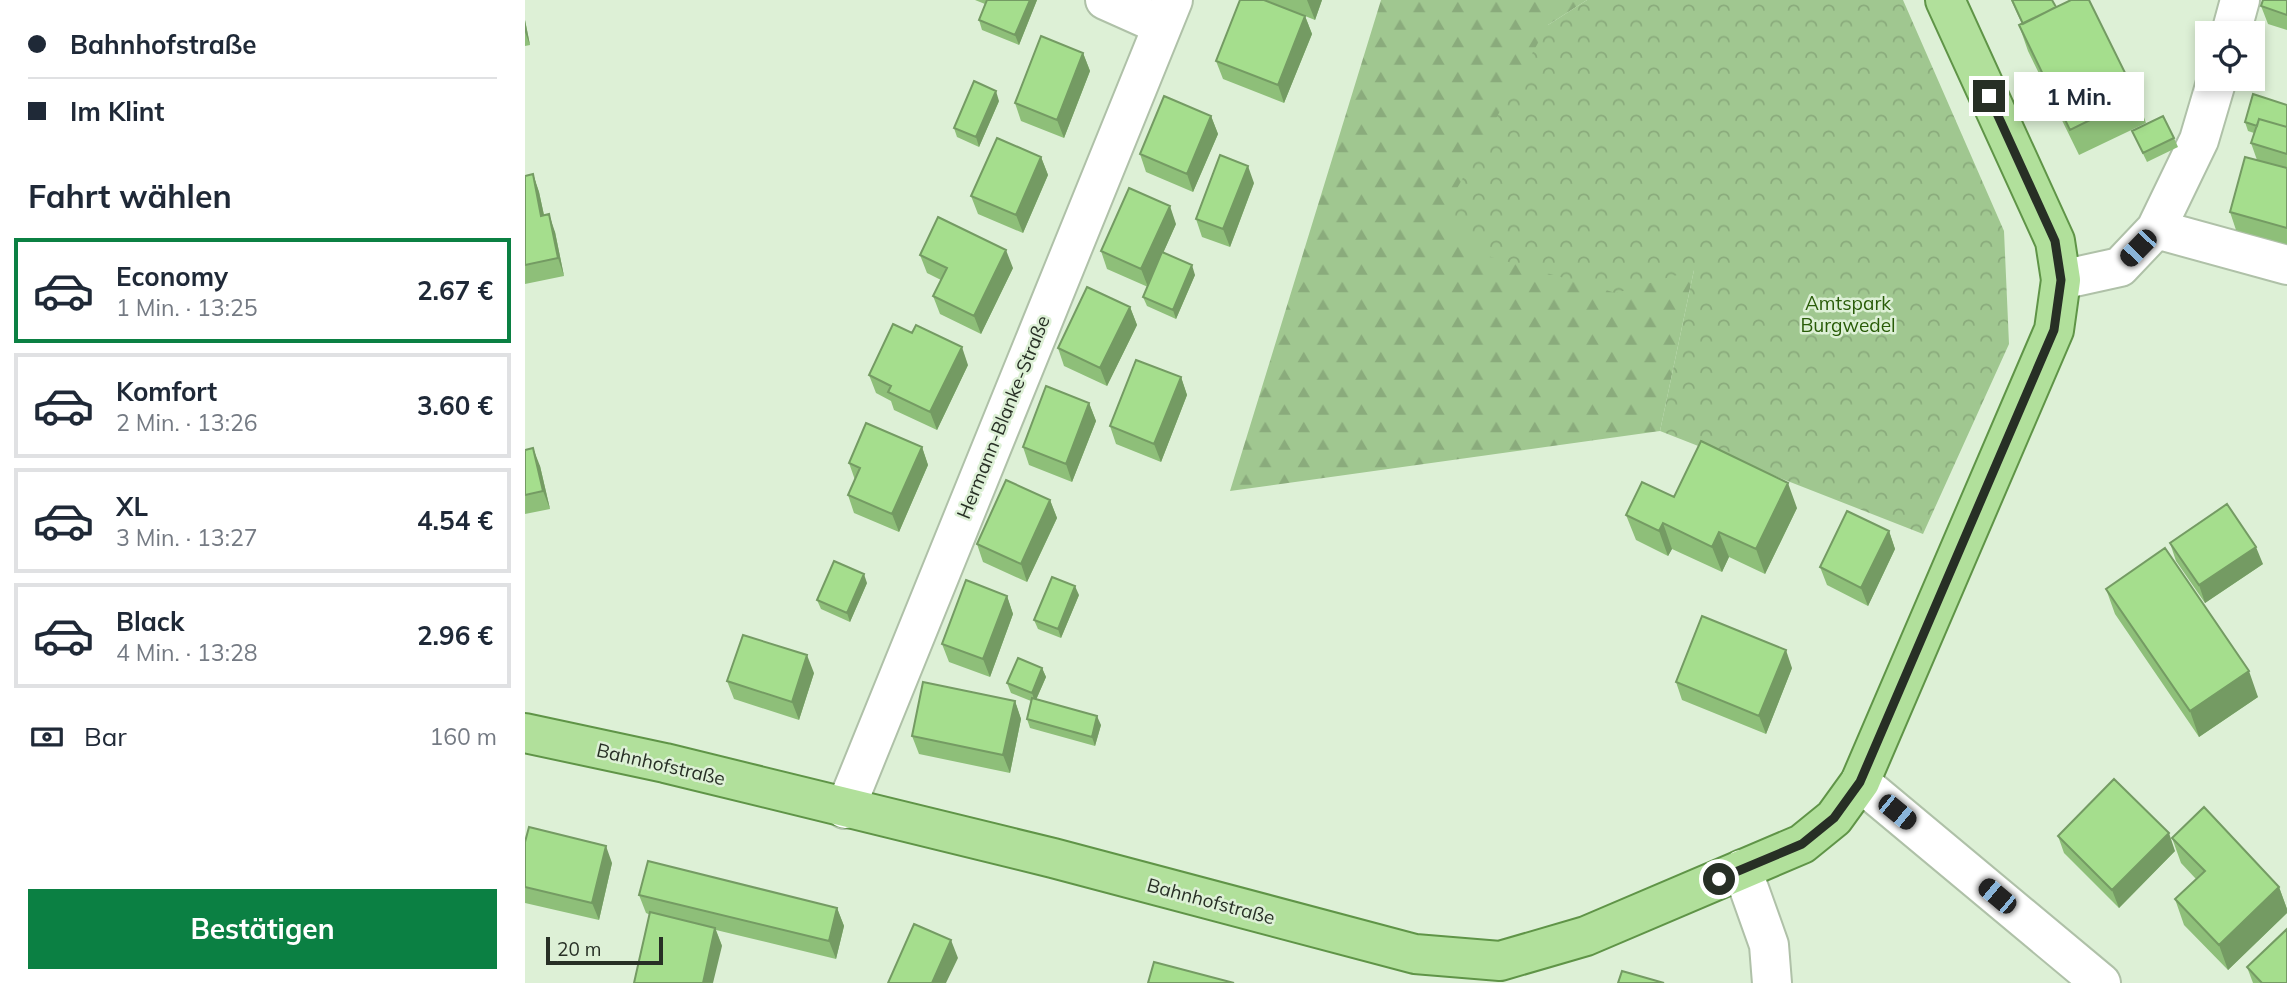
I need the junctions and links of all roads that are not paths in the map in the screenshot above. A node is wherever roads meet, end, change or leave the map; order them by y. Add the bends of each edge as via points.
1 (1105, 0) edge
2 (1945, 0) edge
3 (2240, 0) edge
4 (1167, 13) edge
5 (2234, 21) edge
6 (2213, 91) edge
7 (2156, 229) junction
8 (2287, 265) edge
9 (2061, 280) junction
10 (525, 733) edge
11 (1860, 782) junction
12 (845, 809) junction
13 (1742, 869) junction
14 (1772, 983) edge
15 (2101, 983) edge

1 - 4 street, Hermann-Blanke-Straße
2 - 9 main road, Bahnhofstraße via 2055,241
3 - 5 street
4 - 12 street, Hermann-Blanke-Straße
6 - 7 street via 2199,140
7 - 8 street
7 - 9 street via 2120,267
9 - 11 main road, Bahnhofstraße via 2054,330
10 - 12 main road, Bahnhofstraße
11 - 13 main road, Bahnhofstraße via 1834,818 1802,844
11 - 15 street
12 - 13 main road, Bahnhofstraße via 1053,858 1415,954 1500,961 1586,936
13 - 14 street via 1769,946

